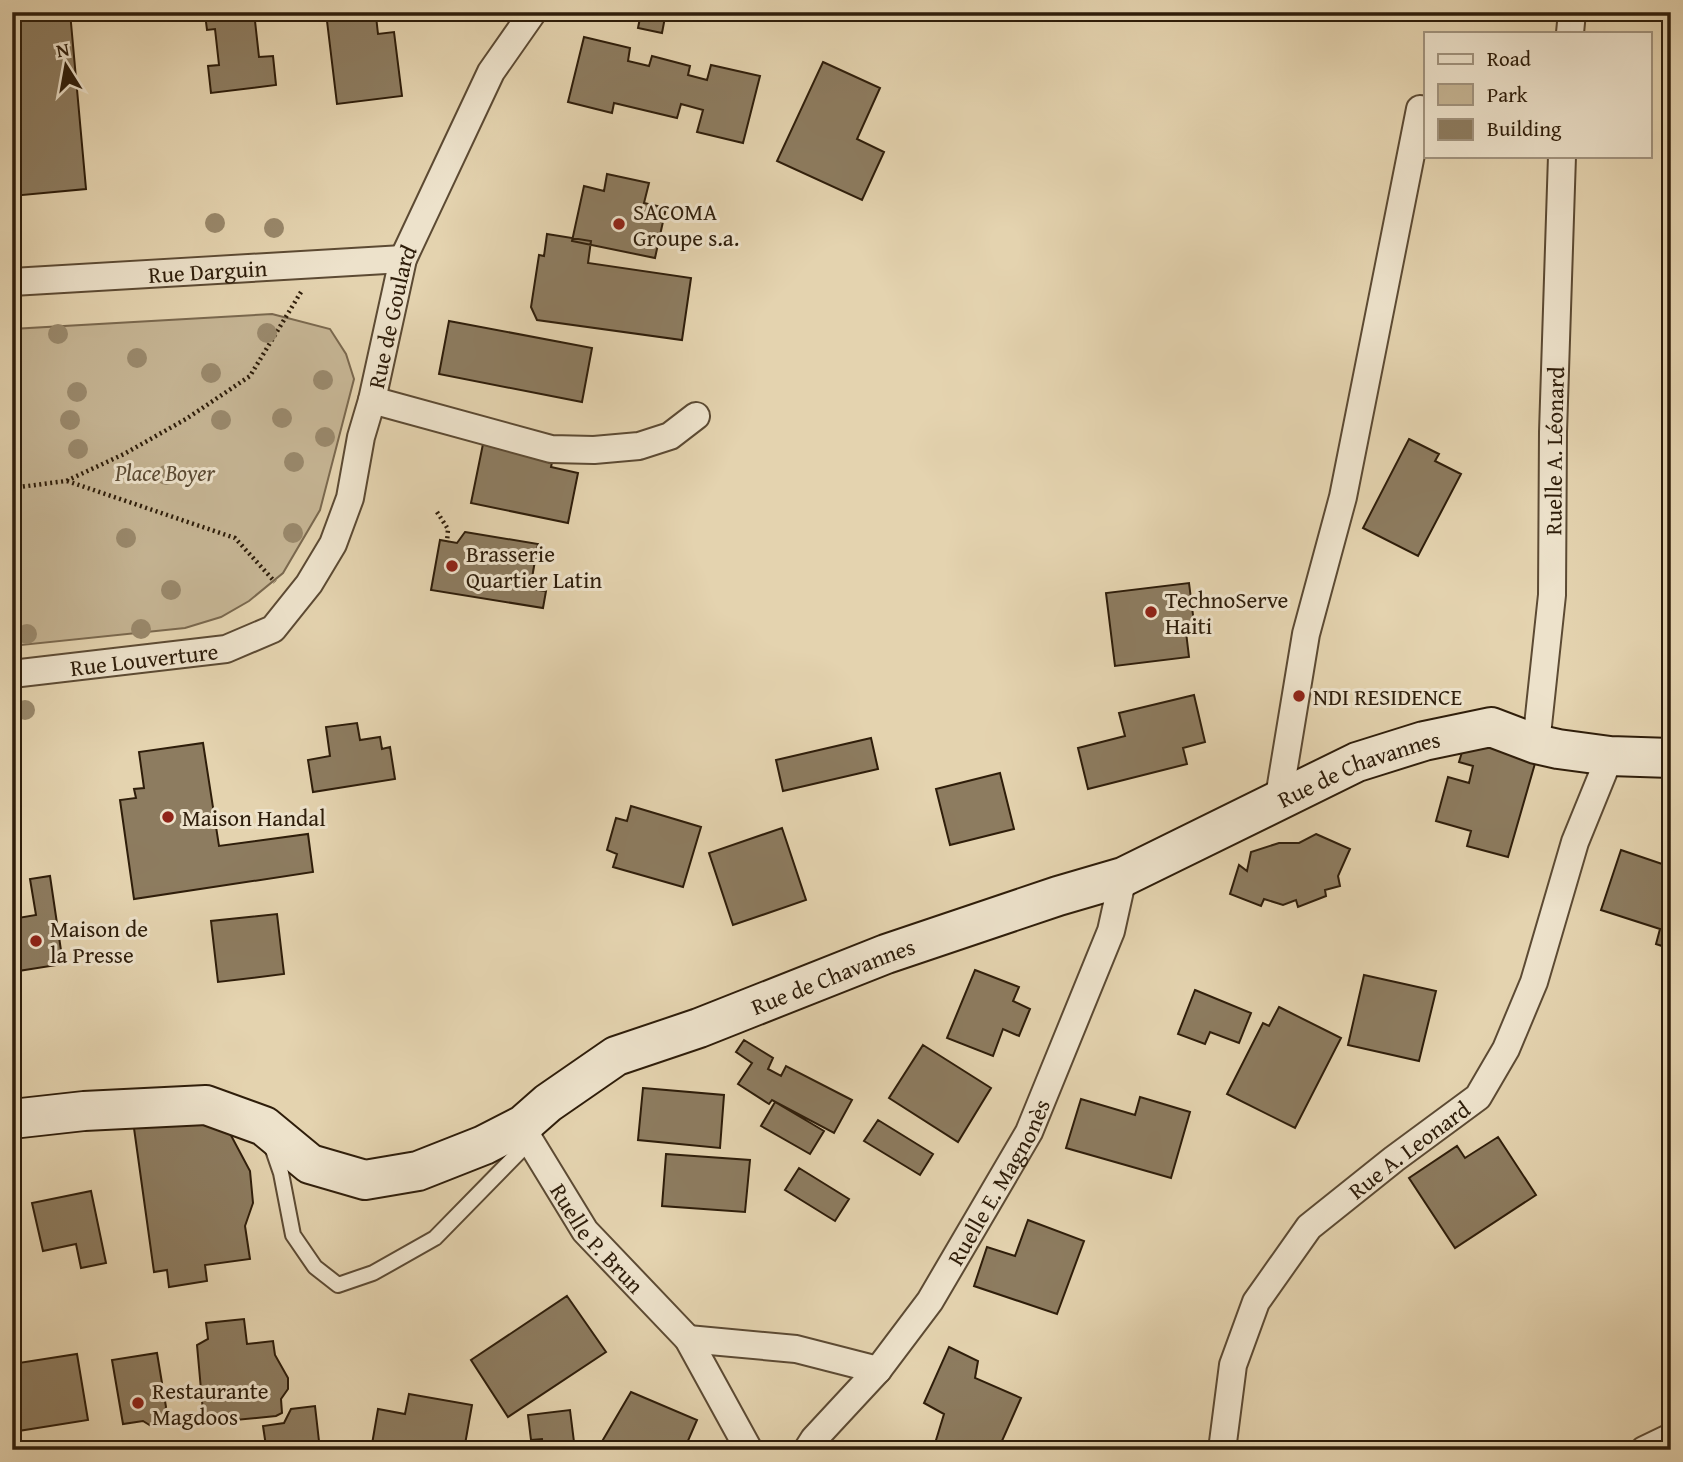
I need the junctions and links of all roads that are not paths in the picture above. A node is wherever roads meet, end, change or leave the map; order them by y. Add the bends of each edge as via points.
1 (533, 12) edge
2 (1572, 12) edge
3 (1570, 32) edge
4 (1420, 108) dead end
5 (1562, 158) edge
6 (403, 259) junction
7 (12, 282) edge
8 (372, 400) junction
9 (696, 416) dead end
10 (272, 629) joint
11 (12, 674) edge
12 (1536, 744) junction
13 (1610, 756) junction
14 (1671, 758) edge
15 (1278, 803) junction
16 (1124, 877) junction
17 (12, 1119) edge
18 (264, 1126) junction
19 (527, 1133) junction
20 (688, 1339) junction
21 (878, 1370) junction
22 (1671, 1437) edge
23 (748, 1450) edge
24 (807, 1450) edge
25 (1222, 1450) edge
26 (1643, 1450) edge

1 - 6 street, Rue de Goulard via 491,72
2 - 3 street
4 - 15 street via 1343,497 1306,634
5 - 12 street, Ruelle A. Léonard via 1552,595
6 - 7 street, Rue Darguin
6 - 8 street, Rue de Goulard
8 - 9 street via 551,449 639,446 670,436
8 - 10 street, Rue de Goulard via 350,498 333,544 309,584
10 - 11 street, Rue Louverture via 226,649
12 - 13 street, Rue de Chavannes
12 - 15 street, Rue de Chavannes via 1491,727 1424,741 1357,762
13 - 14 street, Rue de Chavannes
13 - 25 street, Rue A. Leonard via 1575,842 1534,982 1506,1049 1478,1097 1309,1227 1256,1302 1233,1365
15 - 16 street, Rue de Chavannes
16 - 19 street, Rue de Chavannes via 886,954 616,1056 548,1103
16 - 21 street, Ruelle E. Magnonès via 1111,931 1029,1132 930,1301
17 - 18 street, Rue de Chavannes via 206,1105
18 - 19 street, Rue de Chavannes via 310,1164 365,1180 418,1171 484,1144
18 - 19 lane via 281,1174 293,1235 314,1267 338,1284 373,1273 435,1238
19 - 20 street, Ruelle P. Brun via 585,1231
20 - 21 street via 796,1349
20 - 23 street, Ruelle P. Brun
21 - 24 street, Ruelle E. Magnonès
22 - 26 street

